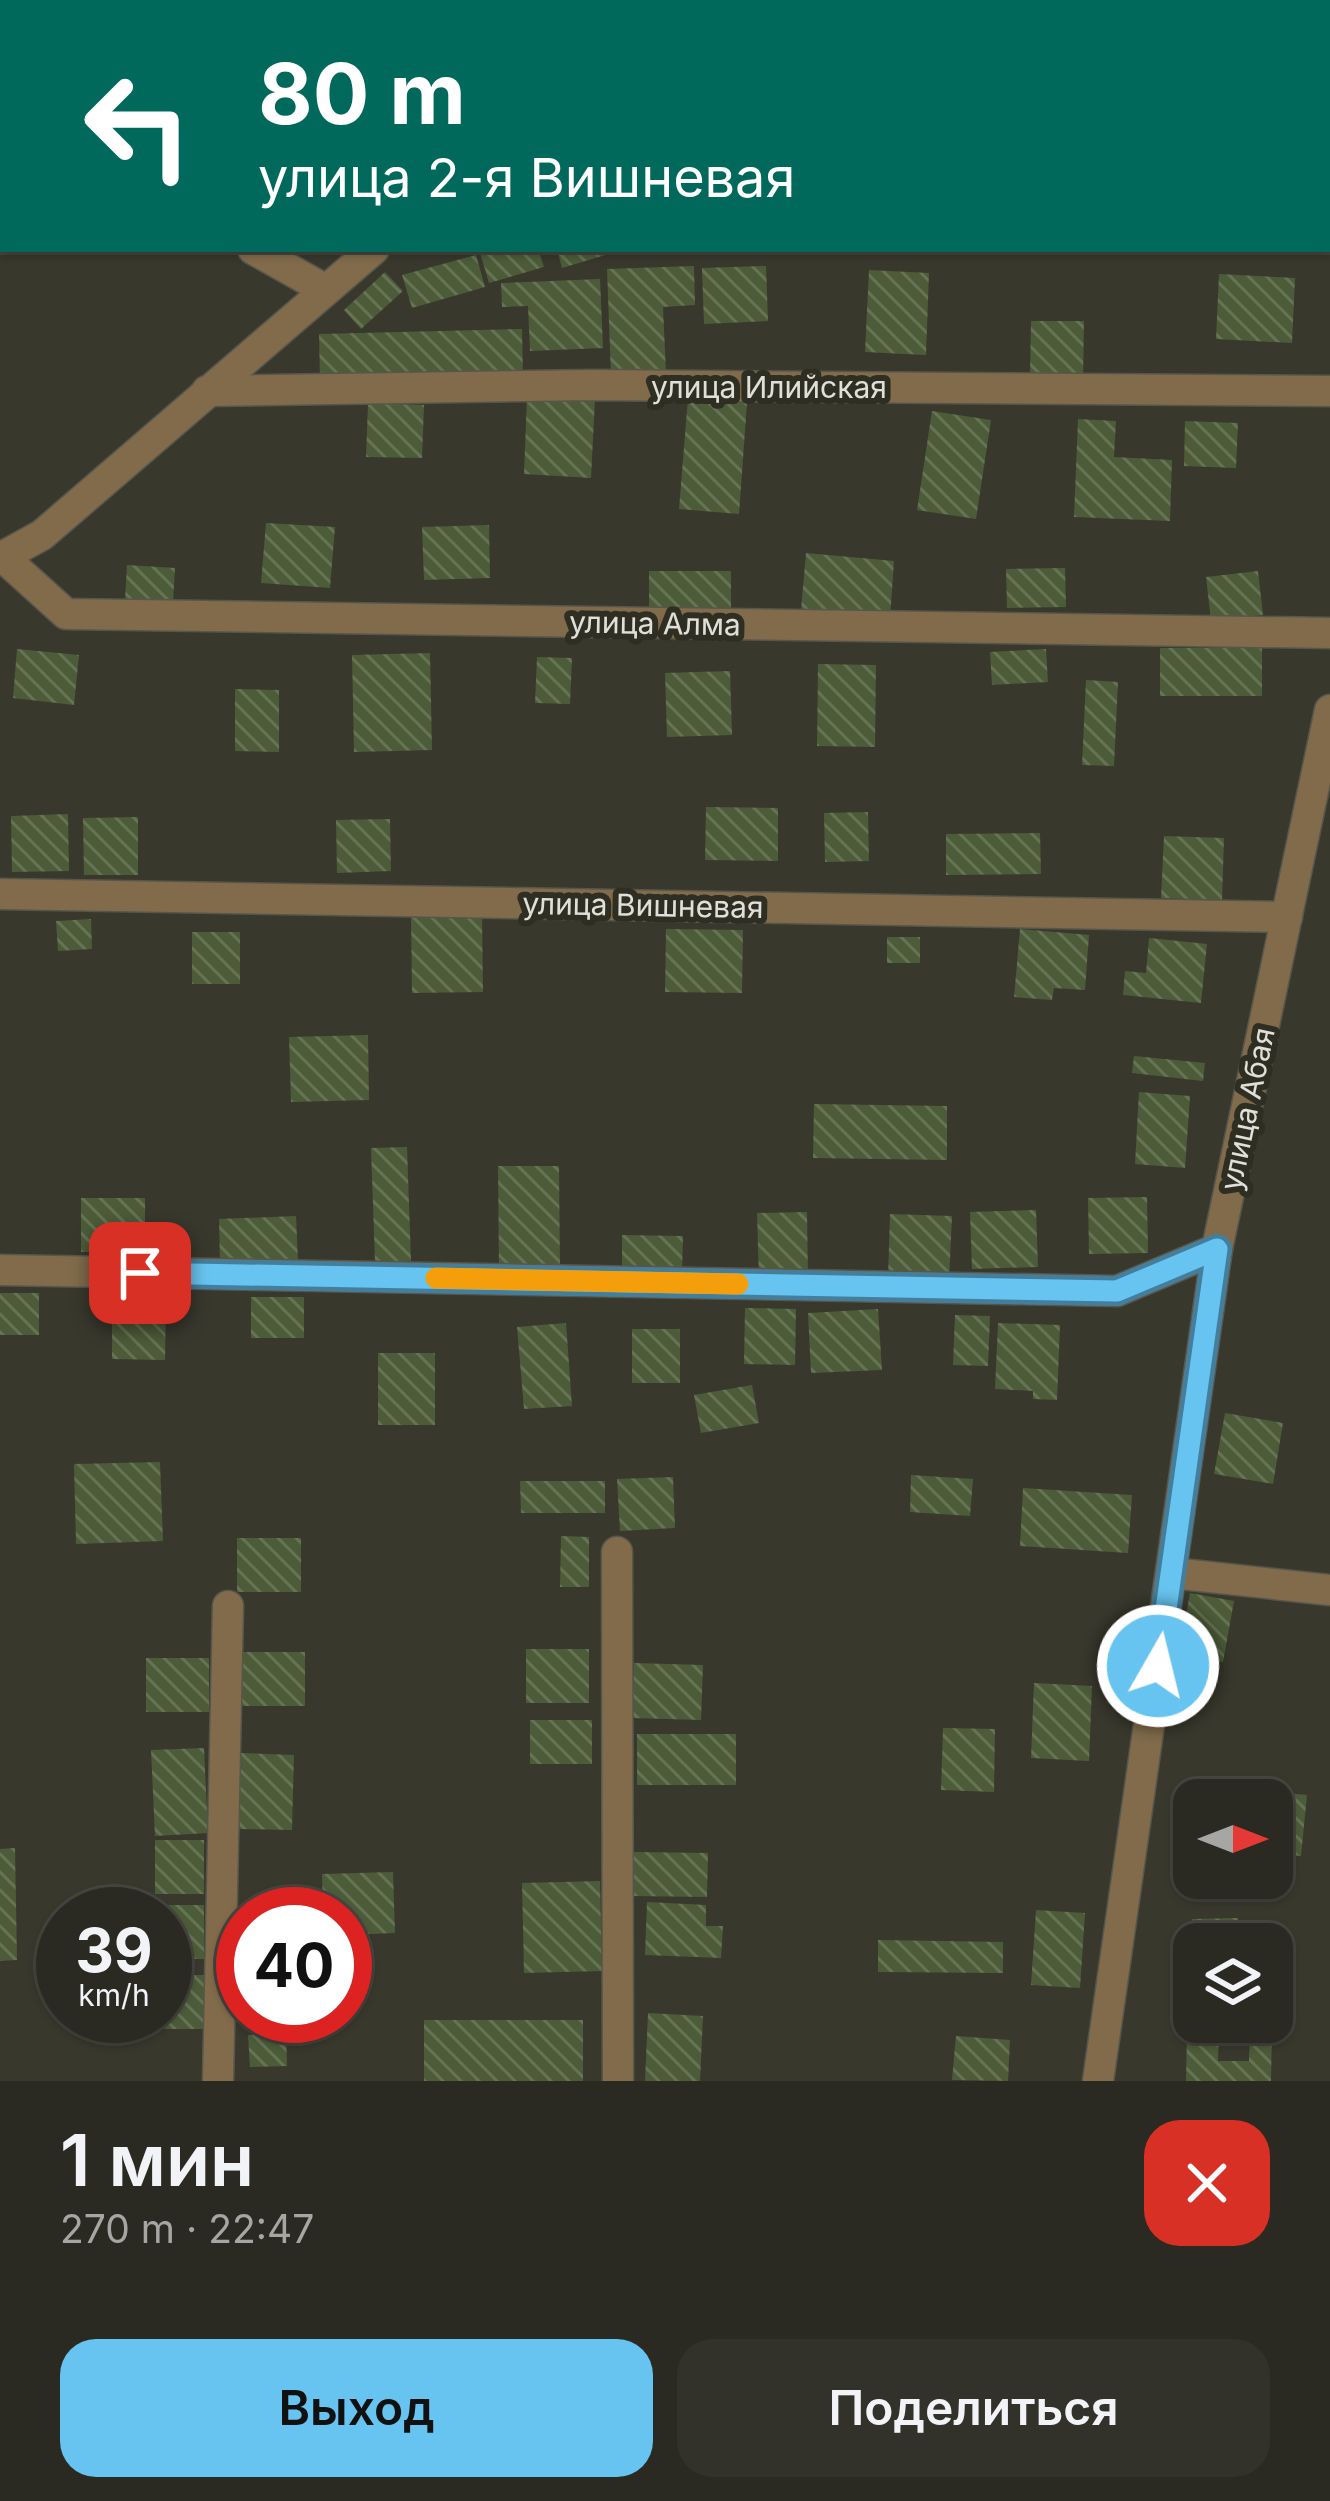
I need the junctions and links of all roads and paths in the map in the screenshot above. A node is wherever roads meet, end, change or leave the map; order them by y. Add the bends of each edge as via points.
1 (258, 252) edge
2 (370, 252) edge
3 (326, 290) junction
4 (207, 391) junction
5 (1330, 391) edge
6 (2, 557) edge
7 (1330, 633) edge
8 (1330, 710) edge
9 (0, 894) edge
10 (1287, 916) junction
11 (1217, 1249) junction
12 (0, 1270) edge
13 (617, 1552) dead end
14 (1172, 1573) junction
15 (1330, 1590) edge
16 (229, 1606) dead end
17 (218, 2081) edge
18 (618, 2081) edge
19 (1098, 2081) edge

1 - 3 street
2 - 3 street
3 - 4 street
4 - 5 street, улица Илийская
4 - 6 street via 42,535
6 - 7 street, улица Алма via 66,614
8 - 10 street, улица Абая
9 - 10 street, улица Вишневая
10 - 11 street, улица Абая
11 - 12 street via 1117,1291
11 - 14 street, улица Абая
13 - 18 street
14 - 15 street
14 - 19 street, улица Абая
16 - 17 street

